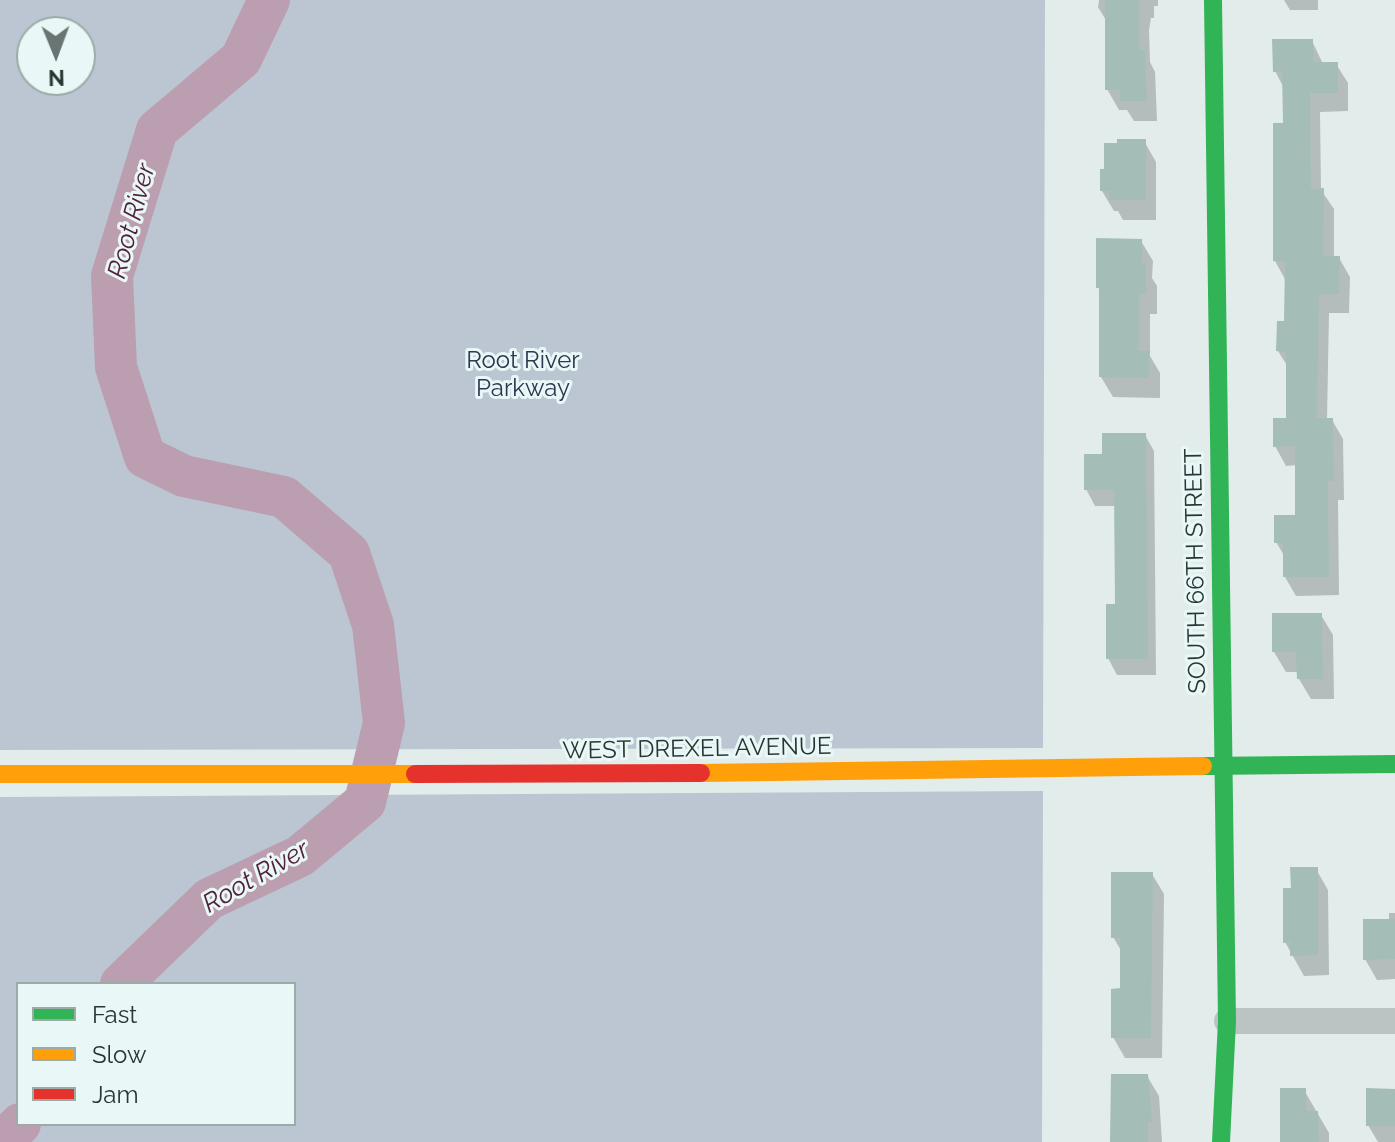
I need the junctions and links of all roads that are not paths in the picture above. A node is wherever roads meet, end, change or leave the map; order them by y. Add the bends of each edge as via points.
1 (1213, 0) edge
2 (1395, 764) edge
3 (1222, 765) junction
4 (0, 774) edge
5 (1227, 1021) junction
6 (1395, 1021) edge
7 (1221, 1142) edge

1 - 3 street, SOUTH 66TH STREET
2 - 3 street, WEST DREXEL AVENUE
3 - 4 street, WEST DREXEL AVENUE via 438,775
3 - 5 street, SOUTH 66TH STREET
5 - 6 street
5 - 7 street, SOUTH 66TH STREET

